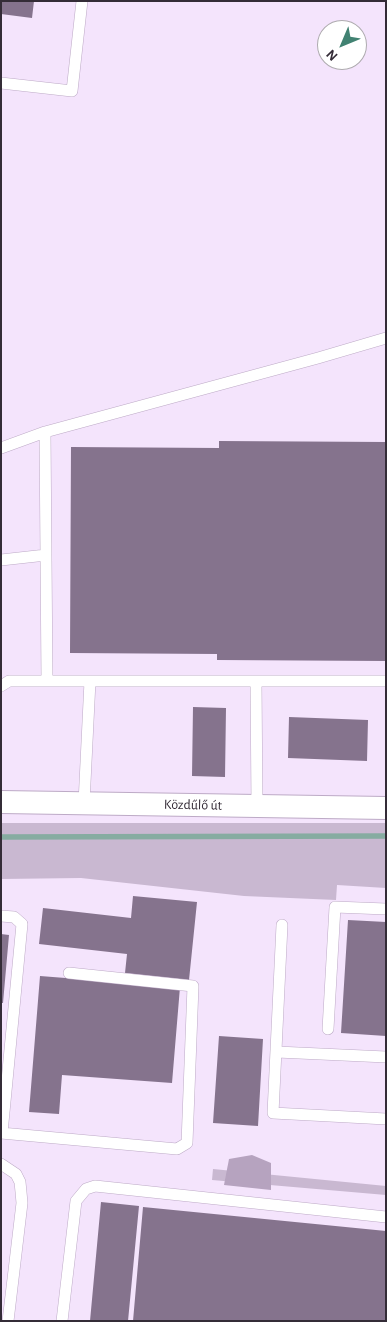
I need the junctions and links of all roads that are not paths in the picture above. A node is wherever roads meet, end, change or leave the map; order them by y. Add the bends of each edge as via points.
1 (82, 1) edge
2 (1, 83) edge
3 (386, 338) edge
4 (45, 432) junction
5 (1, 448) edge
6 (46, 555) junction
7 (1, 560) edge
8 (47, 681) junction
9 (90, 681) junction
10 (256, 681) junction
11 (386, 681) edge
12 (1, 686) edge
13 (1, 802) edge
14 (84, 803) junction
15 (257, 807) junction
16 (386, 808) edge
17 (386, 909) edge
18 (1, 916) edge
19 (282, 925) dead end
20 (69, 973) dead end
21 (328, 1029) dead end
22 (277, 1052) junction
23 (386, 1057) edge
24 (386, 1119) edge
25 (2, 1133) edge
26 (1, 1164) edge
27 (386, 1217) edge
28 (8, 1321) edge
29 (62, 1321) edge

1 - 2 lane via 72,91
3 - 4 lane
4 - 5 lane
4 - 6 lane
6 - 7 lane
6 - 8 lane
8 - 9 lane
8 - 12 lane via 9,681
9 - 10 lane
9 - 14 lane
10 - 11 lane
10 - 15 lane
13 - 14 street, Közdűlő út
14 - 15 street, Közdűlő út
15 - 16 street, Közdűlő út
17 - 21 lane via 335,907
18 - 25 lane via 14,917 22,924
19 - 22 lane
20 - 25 lane via 193,986 186,1143 177,1149
22 - 23 lane
22 - 24 lane via 274,1113
26 - 28 lane via 16,1174 22,1204
27 - 29 lane via 95,1186 86,1189 76,1202

